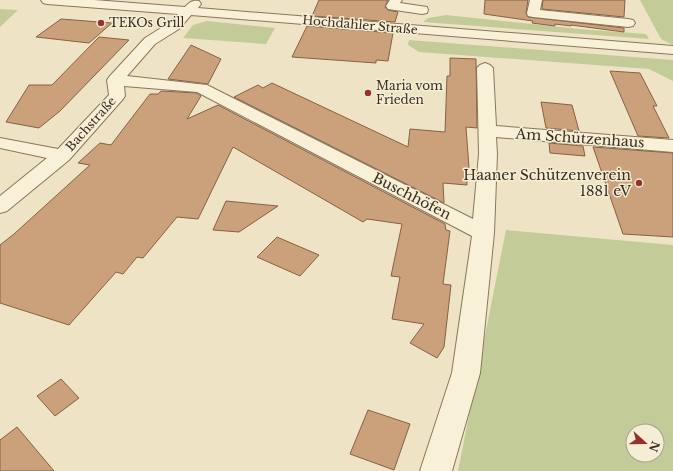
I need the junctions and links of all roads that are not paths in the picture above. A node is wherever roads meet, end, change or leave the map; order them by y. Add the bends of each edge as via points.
1 (47, 0) edge
2 (396, 0) edge
3 (536, 0) edge
4 (194, 5) edge
5 (422, 10) dead end
6 (628, 23) dead end
7 (673, 50) edge
8 (485, 68) dead end
9 (114, 80) junction
10 (487, 131) junction
11 (0, 144) edge
12 (673, 146) edge
13 (62, 156) junction
14 (0, 206) edge
15 (483, 233) junction
16 (436, 471) edge

1 - 4 street, Hochdahler Straße
2 - 5 street via 392,6
3 - 6 street via 533,13
4 - 7 street, Hochdahler Straße via 423,31
4 - 9 street, Bachstraße via 174,26 150,41
8 - 10 street
9 - 13 street, Bachstraße via 117,96
9 - 15 street, Buschhöfen via 202,88
10 - 12 street, Am Schützenhaus
10 - 15 street
11 - 13 street
13 - 14 street, Bachstraße
15 - 16 street via 466,373

